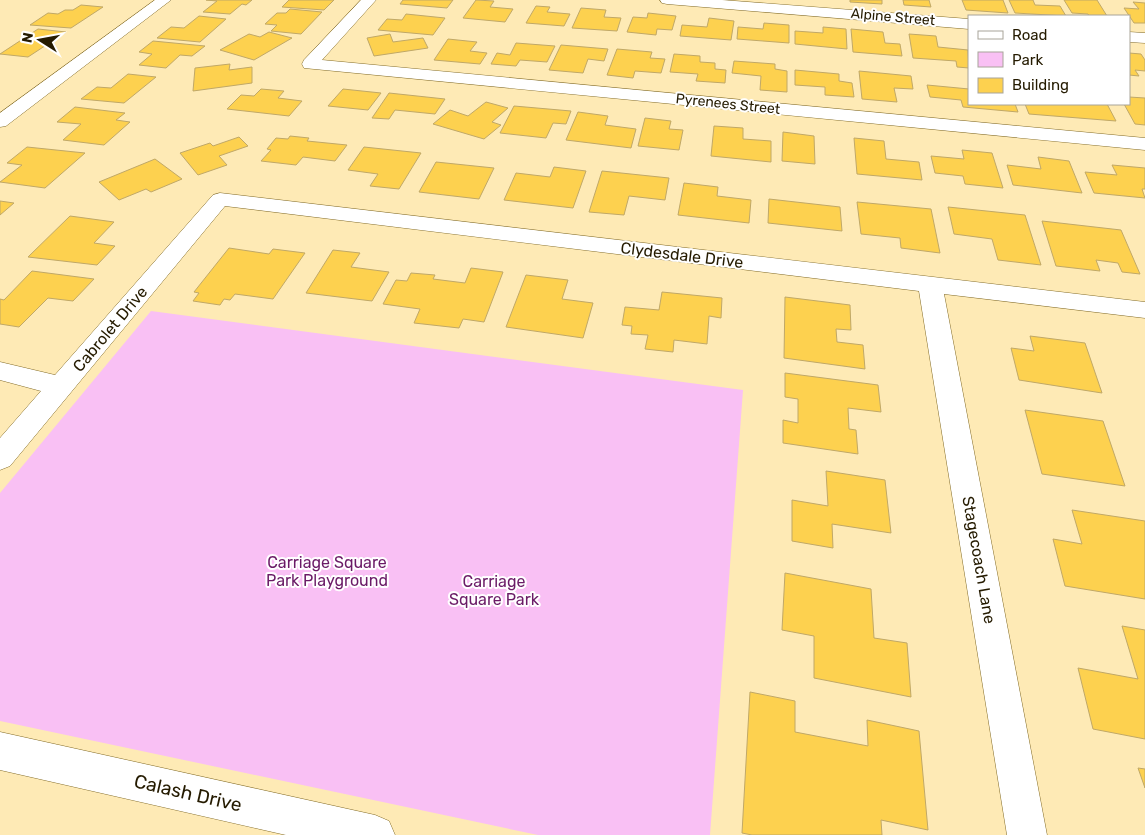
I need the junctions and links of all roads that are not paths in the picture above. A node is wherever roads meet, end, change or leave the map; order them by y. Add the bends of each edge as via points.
1 (164, 0) edge
2 (369, 0) edge
3 (667, 0) edge
4 (968, 24) edge
5 (1130, 37) edge
6 (1145, 38) edge
7 (0, 122) edge
8 (1145, 144) edge
9 (220, 199) joint
10 (930, 284) junction
11 (1145, 310) edge
12 (0, 371) edge
13 (62, 386) junction
14 (0, 458) edge
15 (0, 751) edge
16 (375, 835) edge
17 (1027, 835) edge

1 - 7 street
2 - 8 street, Pyrenees Street via 310,64
3 - 4 street, Alpine Street
5 - 6 street
9 - 10 street, Clydesdale Drive
9 - 13 street, Cabrolet Drive
10 - 11 street, Clydesdale Drive
10 - 17 street, Stagecoach Lane
12 - 13 street
13 - 14 street, Cabrolet Drive
15 - 16 street, Calash Drive

